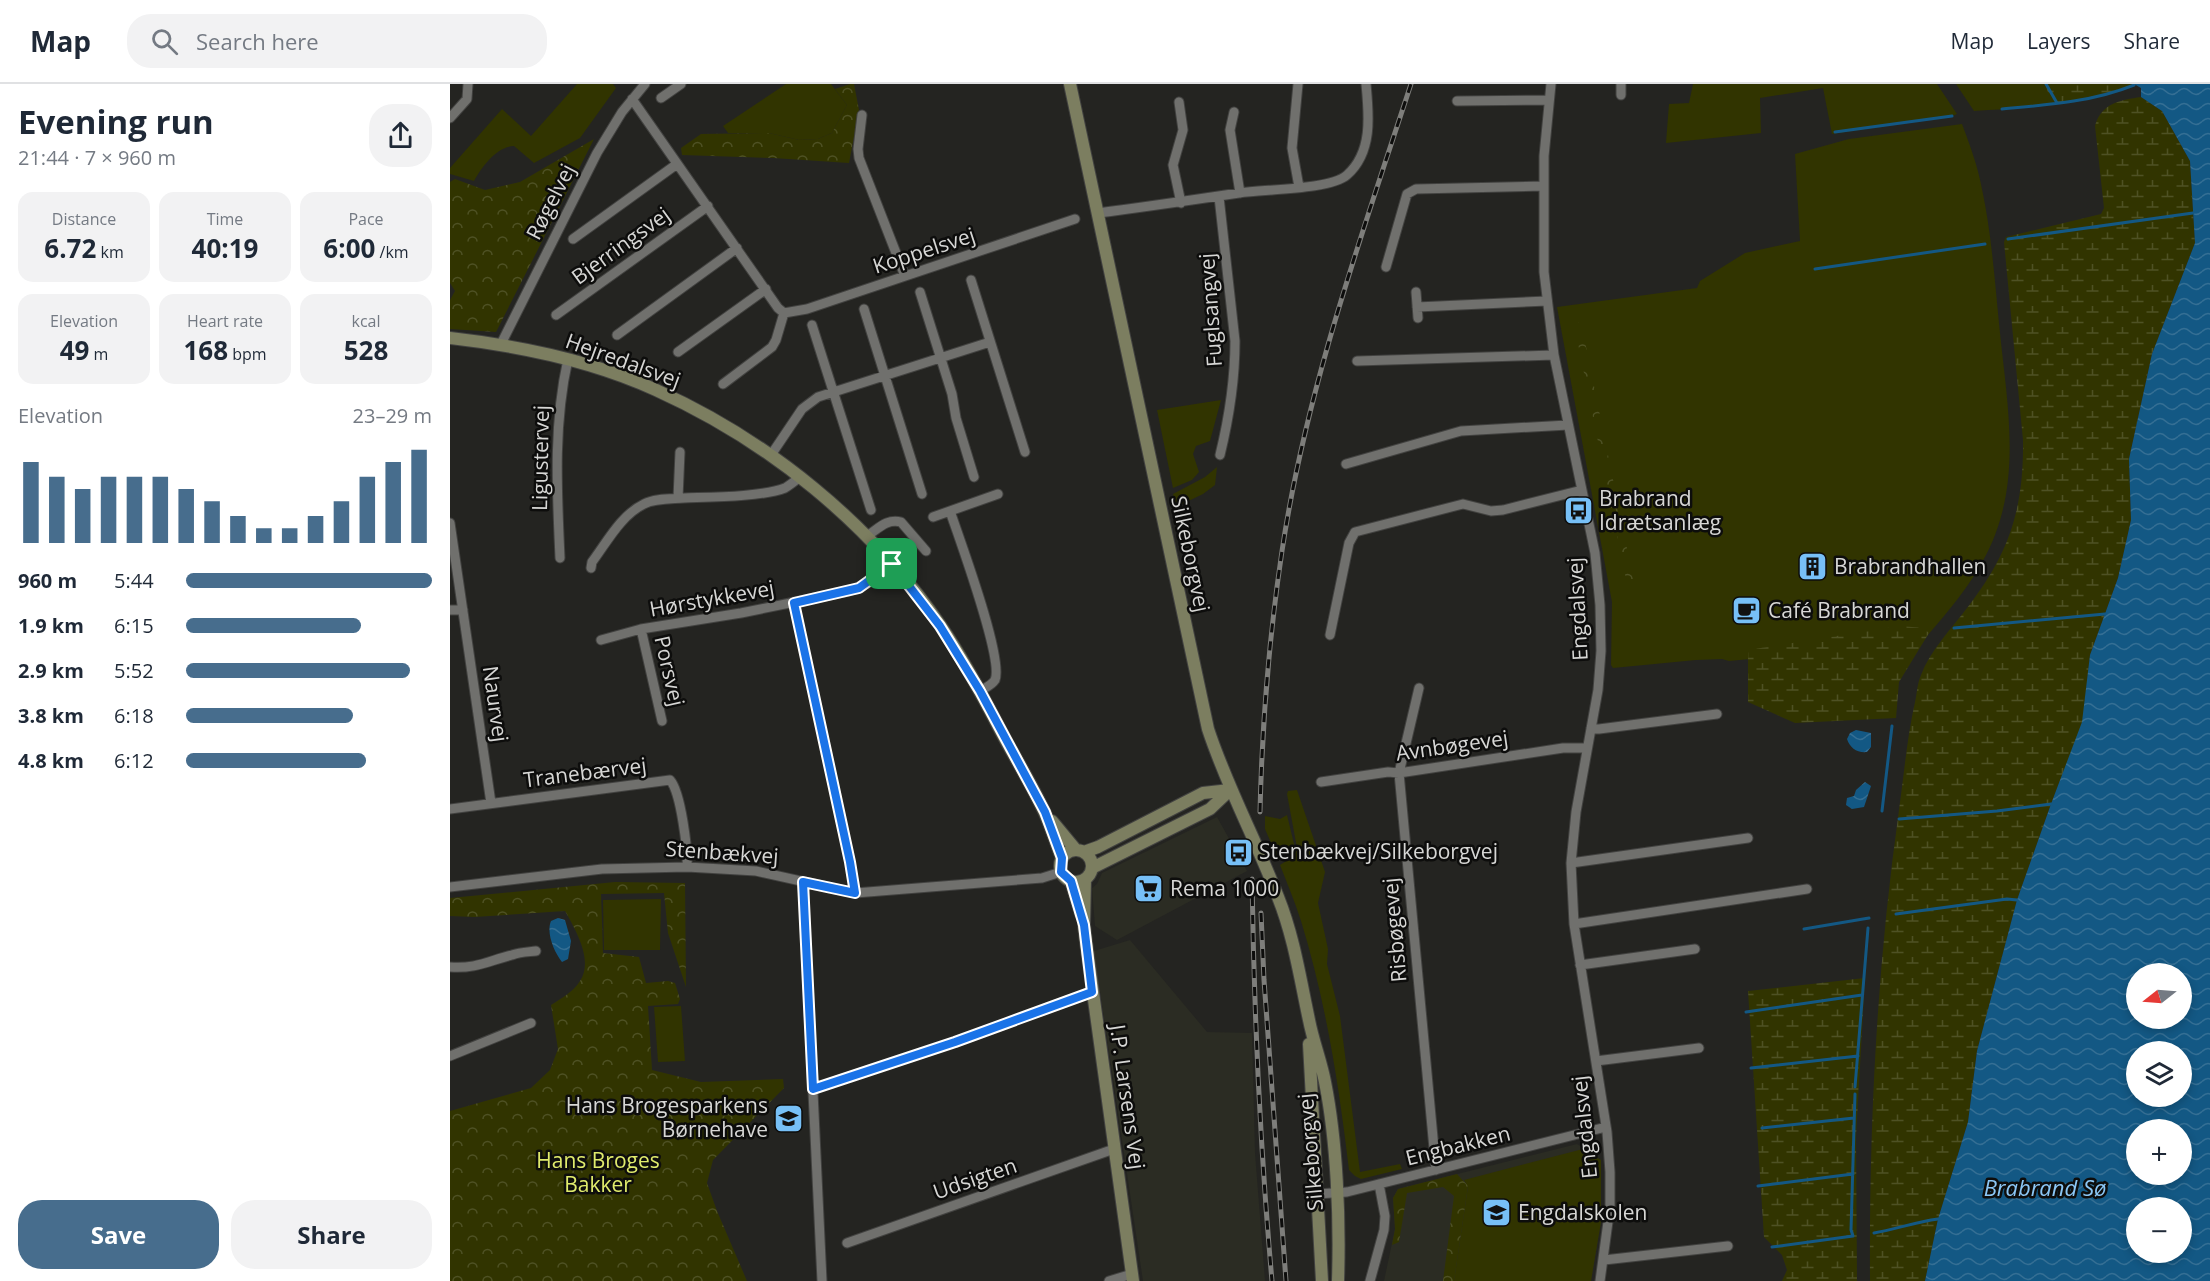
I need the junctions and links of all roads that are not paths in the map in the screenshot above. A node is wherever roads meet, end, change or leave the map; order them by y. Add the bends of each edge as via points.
1 (468, 84) edge
2 (645, 84) edge
3 (681, 84) edge
4 (1070, 84) edge
5 (1298, 84) edge
6 (1366, 84) edge
7 (1551, 84) edge
8 (1621, 84) edge
9 (1621, 95) dead end
10 (661, 98) dead end
11 (632, 99) junction
12 (1549, 100) junction
13 (1456, 101) dead end
14 (1179, 102) dead end
15 (452, 111) edge
16 (1234, 112) dead end
17 (862, 115) dead end
18 (677, 164) junction
19 (1543, 186) junction
20 (1299, 187) junction
21 (1240, 193) junction
22 (1220, 197) junction
23 (1181, 203) junction
24 (708, 206) junction
25 (1098, 213) junction
26 (1075, 219) dead end
27 (573, 239) dead end
28 (737, 248) junction
29 (1386, 267) dead end
30 (905, 276) junction
31 (971, 280) dead end
32 (766, 289) junction
33 (920, 292) dead end
34 (1416, 292) dead end
35 (1547, 301) junction
36 (1417, 307) junction
37 (864, 309) dead end
38 (784, 314) junction
39 (556, 315) dead end
40 (1418, 318) dead end
41 (812, 325) dead end
42 (617, 335) dead end
43 (450, 338) edge
44 (990, 342) junction
45 (501, 344) junction
46 (678, 352) dead end
47 (1554, 355) junction
48 (940, 358) junction
49 (568, 359) junction
50 (1358, 362) dead end
51 (885, 376) junction
52 (723, 384) dead end
53 (834, 392) junction
54 (1569, 425) junction
55 (680, 452) dead end
56 (1025, 452) dead end
57 (771, 455) junction
58 (1220, 455) dead end
59 (1346, 464) dead end
60 (800, 477) junction
61 (974, 477) dead end
62 (1582, 490) junction
63 (922, 494) dead end
64 (998, 494) dead end
65 (678, 498) junction
66 (871, 510) dead end
67 (950, 511) junction
68 (933, 517) dead end
69 (450, 523) edge
70 (867, 536) junction
71 (926, 551) dead end
72 (560, 558) dead end
73 (892, 564) junction
74 (591, 568) dead end
75 (794, 603) junction
76 (450, 610) edge
77 (463, 610) junction
78 (641, 629) junction
79 (1330, 635) dead end
80 (601, 640) dead end
81 (1419, 688) dead end
82 (980, 691) junction
83 (1717, 714) dead end
84 (662, 721) dead end
85 (1591, 728) junction
86 (1587, 748) junction
87 (1399, 773) junction
88 (1321, 782) dead end
89 (1230, 790) junction
90 (491, 803) junction
91 (450, 809) edge
92 (1045, 812) junction
93 (1748, 838) dead end
94 (1080, 851) junction
95 (1062, 858) junction
96 (1571, 863) junction
97 (687, 867) junction
98 (1061, 872) junction
99 (1089, 873) junction
100 (1071, 881) junction
101 (803, 882) junction
102 (450, 887) edge
103 (1807, 889) dead end
104 (855, 893) junction
105 (1574, 924) junction
106 (1084, 925) junction
107 (1695, 949) dead end
108 (536, 951) dead end
109 (1580, 965) junction
110 (450, 967) edge
111 (1092, 992) junction
112 (1309, 1022) junction
113 (531, 1023) dead end
114 (1699, 1048) dead end
115 (450, 1056) edge
116 (1596, 1061) junction
117 (813, 1089) junction
118 (1606, 1127) junction
119 (1114, 1149) junction
120 (1436, 1170) junction
121 (1379, 1185) junction
122 (1336, 1193) junction
123 (1317, 1194) junction
124 (847, 1243) dead end
125 (1728, 1246) dead end
126 (1604, 1260) junction
127 (1133, 1278) edge
128 (822, 1281) edge
129 (1109, 1281) edge
130 (1322, 1281) edge
131 (1338, 1281) edge
132 (1370, 1281) edge
133 (1600, 1281) edge

1 - 15 street via 467,99
2 - 11 street, Røgelvej
3 - 10 street
4 - 25 street, Silkeborgvej
5 - 20 street via 1292,148
6 - 20 street via 1367,132 1355,166 1345,177 1330,183
7 - 12 street, Engdalsvej
8 - 9 street
11 - 18 street
11 - 45 street, Røgelvej via 597,153
12 - 13 street
12 - 19 street, Engdalsvej
14 - 23 street via 1183,130 1173,165
16 - 21 street via 1230,130
17 - 30 street via 859,158
18 - 24 street
18 - 27 street, Bjerringsvej
19 - 29 street via 1416,189 1407,194
19 - 35 street, Engdalsvej
20 - 21 street
21 - 22 street
22 - 23 street
22 - 58 street, Fuglsangvej via 1235,365
23 - 25 street
24 - 28 street
24 - 39 street, Bjerringsvej
25 - 89 street, Silkeborgvej via 1199,690
26 - 30 street, Koppelsvej
28 - 32 street
28 - 42 street
30 - 38 street, Koppelsvej
31 - 44 street
32 - 38 street
32 - 46 street
33 - 48 street
34 - 36 street
35 - 36 street
35 - 47 street, Engdalsvej
36 - 40 street
37 - 51 street
38 - 52 street via 772,347
41 - 53 street
43 - 45 street, Hejredalsvej
44 - 48 street
44 - 56 street
45 - 49 street, Hejredalsvej
47 - 50 street
47 - 54 street, Engdalsvej
48 - 51 street
48 - 61 street
49 - 57 street, Hejredalsvej via 657,390
49 - 72 street, Ligustervej via 556,437
51 - 53 street
51 - 63 street
53 - 57 street via 808,402
53 - 66 street
54 - 59 street via 1461,431
54 - 62 street, Engdalsvej
55 - 65 street
57 - 60 street, Hejredalsvej
60 - 65 street via 771,491
60 - 70 street, Hejredalsvej
62 - 79 street via 1503,510 1463,504 1355,532 1349,543
62 - 85 street, Engdalsvej via 1596,560 1600,605 1599,670
64 - 67 street
65 - 74 street via 645,503 630,513
67 - 68 street
67 - 82 street via 995,659 995,679
69 - 77 street, Naurvej
70 - 71 street via 895,520
70 - 73 street, Hejredalsvej
73 - 75 street, Hørstykkevej via 859,588
73 - 82 street, Hejredalsvej via 940,626
75 - 78 street, Hørstykkevej
75 - 104 street
76 - 77 street
77 - 90 street, Naurvej
78 - 80 street, Hørstykkevej
78 - 84 street, Porsvej
81 - 87 street, Risbøgevej
82 - 92 street, Hejredalsvej
83 - 85 street
85 - 86 street, Engdalsvej
86 - 87 street, Avnbøgevej via 1563,748
86 - 96 street, Engdalsvej
87 - 88 street, Avnbøgevej
87 - 120 street, Risbøgevej
89 - 94 street via 1203,793 1098,847
89 - 99 street via 1210,809
89 - 112 street, Silkeborgvej via 1290,929
90 - 91 street, Tranebærvej
90 - 97 street, Tranebærvej via 670,780 677,795 688,852
92 - 94 street, Hejredalsvej
92 - 95 street, Hejredalsvej
93 - 96 street
94 - 95 street via 1068,852
94 - 99 street via 1089,857
95 - 98 street
96 - 105 street, Engdalsvej
97 - 101 street, Stenbækvej via 756,871
97 - 102 street, Stenbækvej via 602,869
98 - 100 street
98 - 104 street, Stenbækvej via 1042,878
99 - 100 street
99 - 106 street, J.P. Larsens Vej
100 - 106 street, J.P. Larsens Vej
101 - 104 street, Stenbækvej
101 - 117 street
103 - 105 street
105 - 109 street, Engdalsvej
106 - 111 street, J.P. Larsens Vej
107 - 109 street
108 - 110 street via 512,954 482,965
109 - 116 street, Engdalsvej
111 - 117 street
111 - 119 street, J.P. Larsens Vej
112 - 122 street, Silkeborgvej via 1325,1082
112 - 123 street, Silkeborgvej
113 - 115 street
114 - 116 street, Engdalsvej
116 - 118 street, Engdalsvej
117 - 128 street
118 - 120 street, Engbakken
118 - 126 street, Engdalsvej via 1610,1207
119 - 124 street, Udsigten
119 - 127 street, J.P. Larsens Vej
120 - 121 street, Engbakken
121 - 122 street, Engbakken
121 - 132 street via 1384,1230
122 - 123 street, Engbakken
122 - 131 street, Silkeborgvej
123 - 130 street, Silkeborgvej
125 - 126 street
126 - 133 street, Engdalsvej
127 - 129 street, J.P. Larsens Vej

